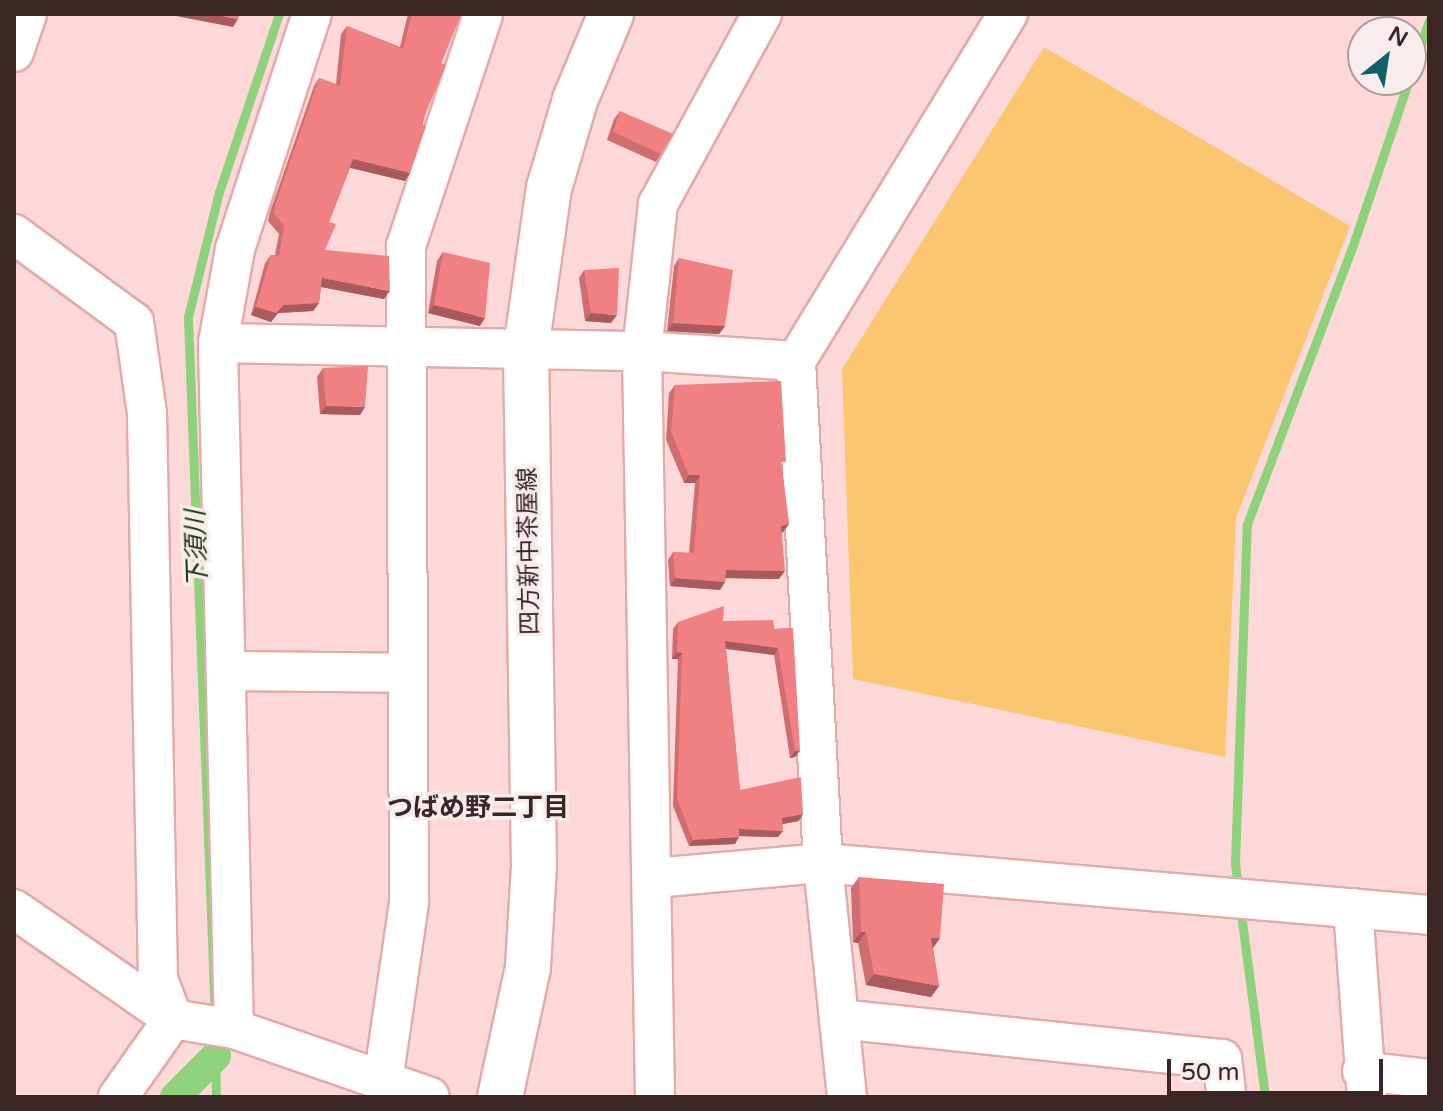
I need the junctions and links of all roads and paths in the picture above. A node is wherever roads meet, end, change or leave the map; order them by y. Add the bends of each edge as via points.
1 (27, 14) edge
2 (312, 14) edge
3 (483, 14) edge
4 (611, 14) edge
5 (762, 14) edge
6 (1008, 14) edge
7 (14, 52) edge
8 (14, 234) edge
9 (218, 343) junction
10 (404, 346) junction
11 (526, 349) junction
12 (642, 351) junction
13 (796, 361) junction
14 (226, 671) junction
15 (407, 673) junction
16 (823, 863) junction
17 (654, 878) junction
18 (1353, 908) junction
19 (14, 909) edge
20 (1429, 915) edge
21 (173, 1019) junction
22 (839, 1019) junction
23 (234, 1029) junction
24 (1429, 1079) edge
25 (383, 1081) junction
26 (1364, 1084) edge
27 (118, 1097) edge
28 (430, 1097) edge
29 (500, 1097) edge
30 (655, 1097) edge
31 (847, 1097) edge
32 (1227, 1097) edge

1 - 7 street
2 - 9 street via 235,249
3 - 10 street via 406,246
4 - 11 main road, 四方新中茶屋線 via 575,100 549,188
5 - 12 street via 658,204
6 - 13 street
8 - 21 street via 134,322 147,413 158,979
9 - 10 street
9 - 14 street
10 - 11 street
10 - 15 street
11 - 12 street
11 - 29 main road, 四方新中茶屋線 via 534,866 528,967
12 - 13 street
12 - 17 street
13 - 16 street
14 - 15 street
14 - 23 street
15 - 25 street via 409,902
16 - 17 street
16 - 18 street
16 - 22 street
17 - 30 street
18 - 20 street
18 - 26 street
19 - 21 street
21 - 23 street
21 - 27 street
22 - 31 street
22 - 32 street via 1222,1059
23 - 25 street
24 - 26 street
25 - 28 street

